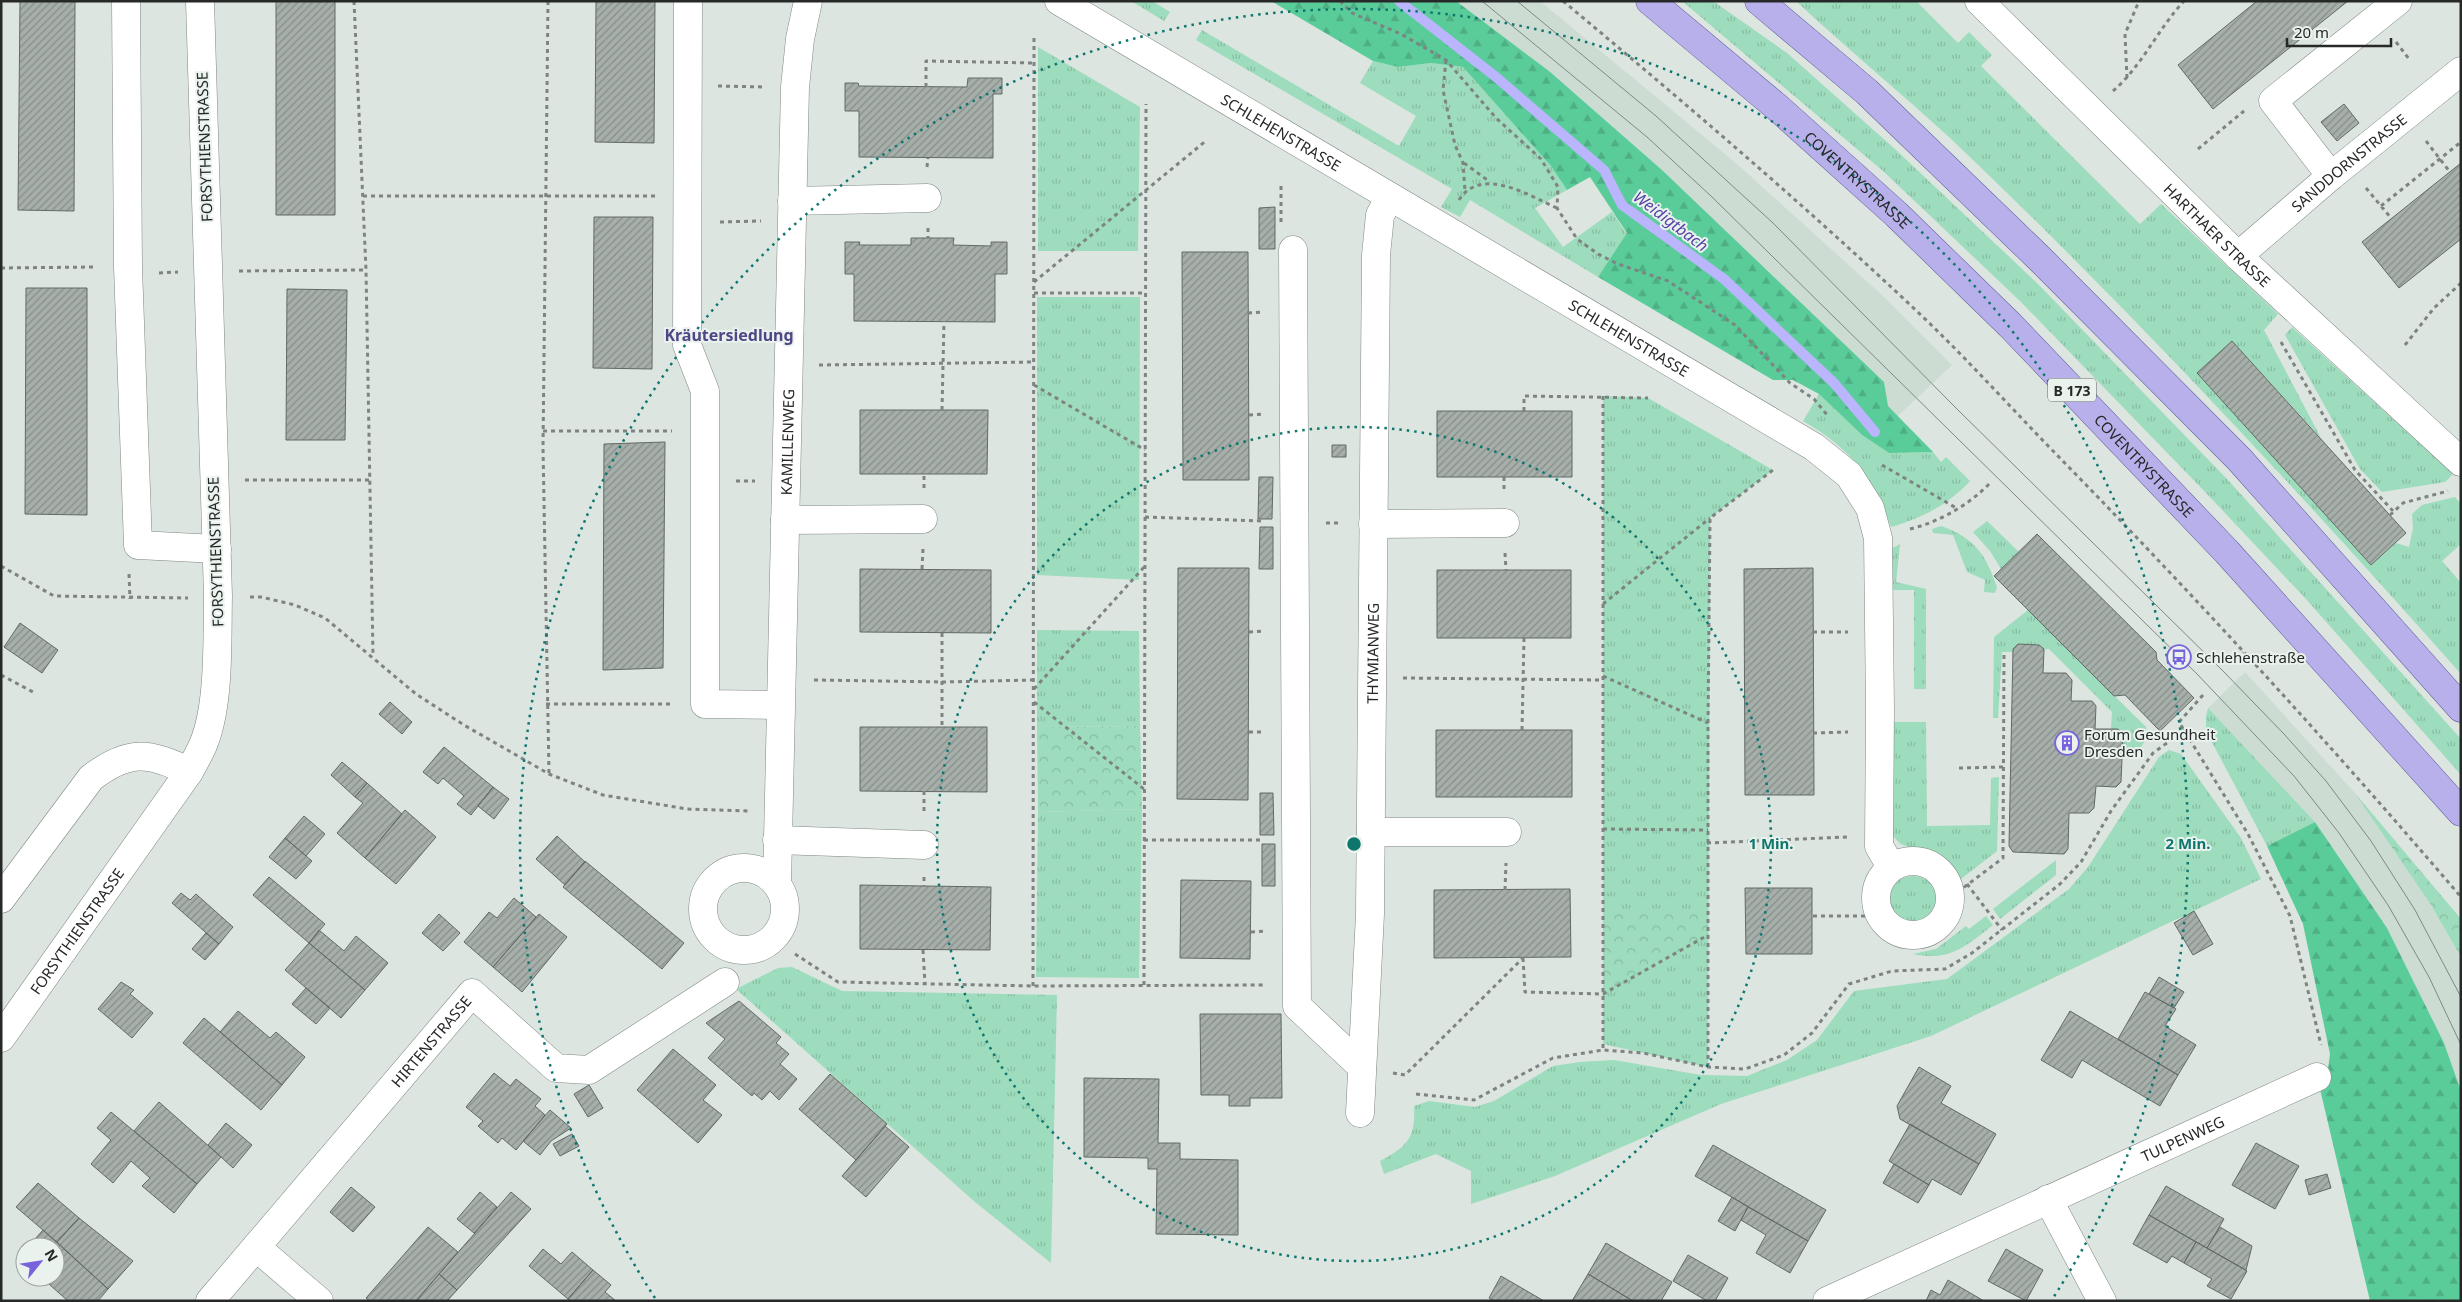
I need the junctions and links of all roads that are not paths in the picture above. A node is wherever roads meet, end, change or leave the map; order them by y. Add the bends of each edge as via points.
1 (126, 1) edge
2 (200, 1) edge
3 (688, 1) edge
4 (808, 1) edge
5 (1059, 1) edge
6 (1650, 1) edge
7 (1759, 1) edge
8 (1979, 1) edge
9 (2398, 1) edge
10 (2461, 71) edge
11 (2331, 176) junction
12 (1390, 197) junction
13 (927, 198) dead end
14 (792, 210) junction
15 (1292, 250) dead end
16 (2238, 256) junction
17 (2461, 462) edge
18 (923, 519) dead end
19 (785, 520) junction
20 (1505, 523) dead end
21 (1373, 524) junction
22 (217, 549) junction
23 (780, 705) junction
24 (2461, 708) edge
25 (189, 772) junction
26 (2461, 812) edge
27 (1371, 832) junction
28 (1507, 832) dead end
29 (777, 840) junction
30 (924, 844) dead end
31 (1892, 867) junction
32 (777, 884) dead end
33 (1, 900) edge
34 (725, 982) dead end
35 (1, 1038) edge
36 (1362, 1067) junction
37 (2317, 1078) road end
38 (1360, 1113) dead end
39 (2048, 1199) junction
40 (256, 1247) junction
41 (210, 1301) edge
42 (319, 1301) edge
43 (1826, 1301) edge
44 (2102, 1301) edge

1 - 22 street via 128,267 138,545
2 - 22 street, FORSYTHIENSTRASSE
3 - 23 street via 687,345 705,391 705,704
4 - 14 street, KAMILLENWEG via 795,87
5 - 12 street, SCHLEHENSTRASSE
6 - 26 main road, COVENTRYSTRASSE / B 173 via 1785,114 1896,214 2003,318 2227,552
7 - 24 main road via 1867,92 2040,259 2239,459
8 - 16 street, HARTHAER STRASSE
9 - 11 street via 2273,101
10 - 11 street, SANDDORNSTRASSE
11 - 16 street, SANDDORNSTRASSE
12 - 21 street, THYMIANWEG via 1380,215 1376,255
12 - 31 street, SCHLEHENSTRASSE via 1814,447 1849,475 1870,508 1878,538 1879,846
13 - 14 street
14 - 19 street, KAMILLENWEG
15 - 36 street via 1296,1006
16 - 17 street, HARTHAER STRASSE
18 - 19 street
19 - 23 street, KAMILLENWEG
20 - 21 street
21 - 27 street, THYMIANWEG
22 - 25 street, FORSYTHIENSTRASSE via 217,661 213,703 204,744
23 - 29 street, KAMILLENWEG
25 - 33 street via 169,761 147,756 125,757 106,766 91,778
25 - 35 street, FORSYTHIENSTRASSE
27 - 28 street
27 - 36 street, THYMIANWEG
29 - 30 street
29 - 32 street, KAMILLENWEG
31 - 31 street via 1878,886 1877,910 1883,920 1902,934 1912,936 1932,931 1946,916 1959,891 1949,886 1935,867 1925,862 1913,860
34 - 40 street, HIRTENSTRASSE via 589,1070 556,1068 472,993
36 - 38 street, THYMIANWEG
37 - 39 street, TULPENWEG
39 - 43 street, TULPENWEG
39 - 44 street
40 - 41 street, HIRTENSTRASSE
40 - 42 street

